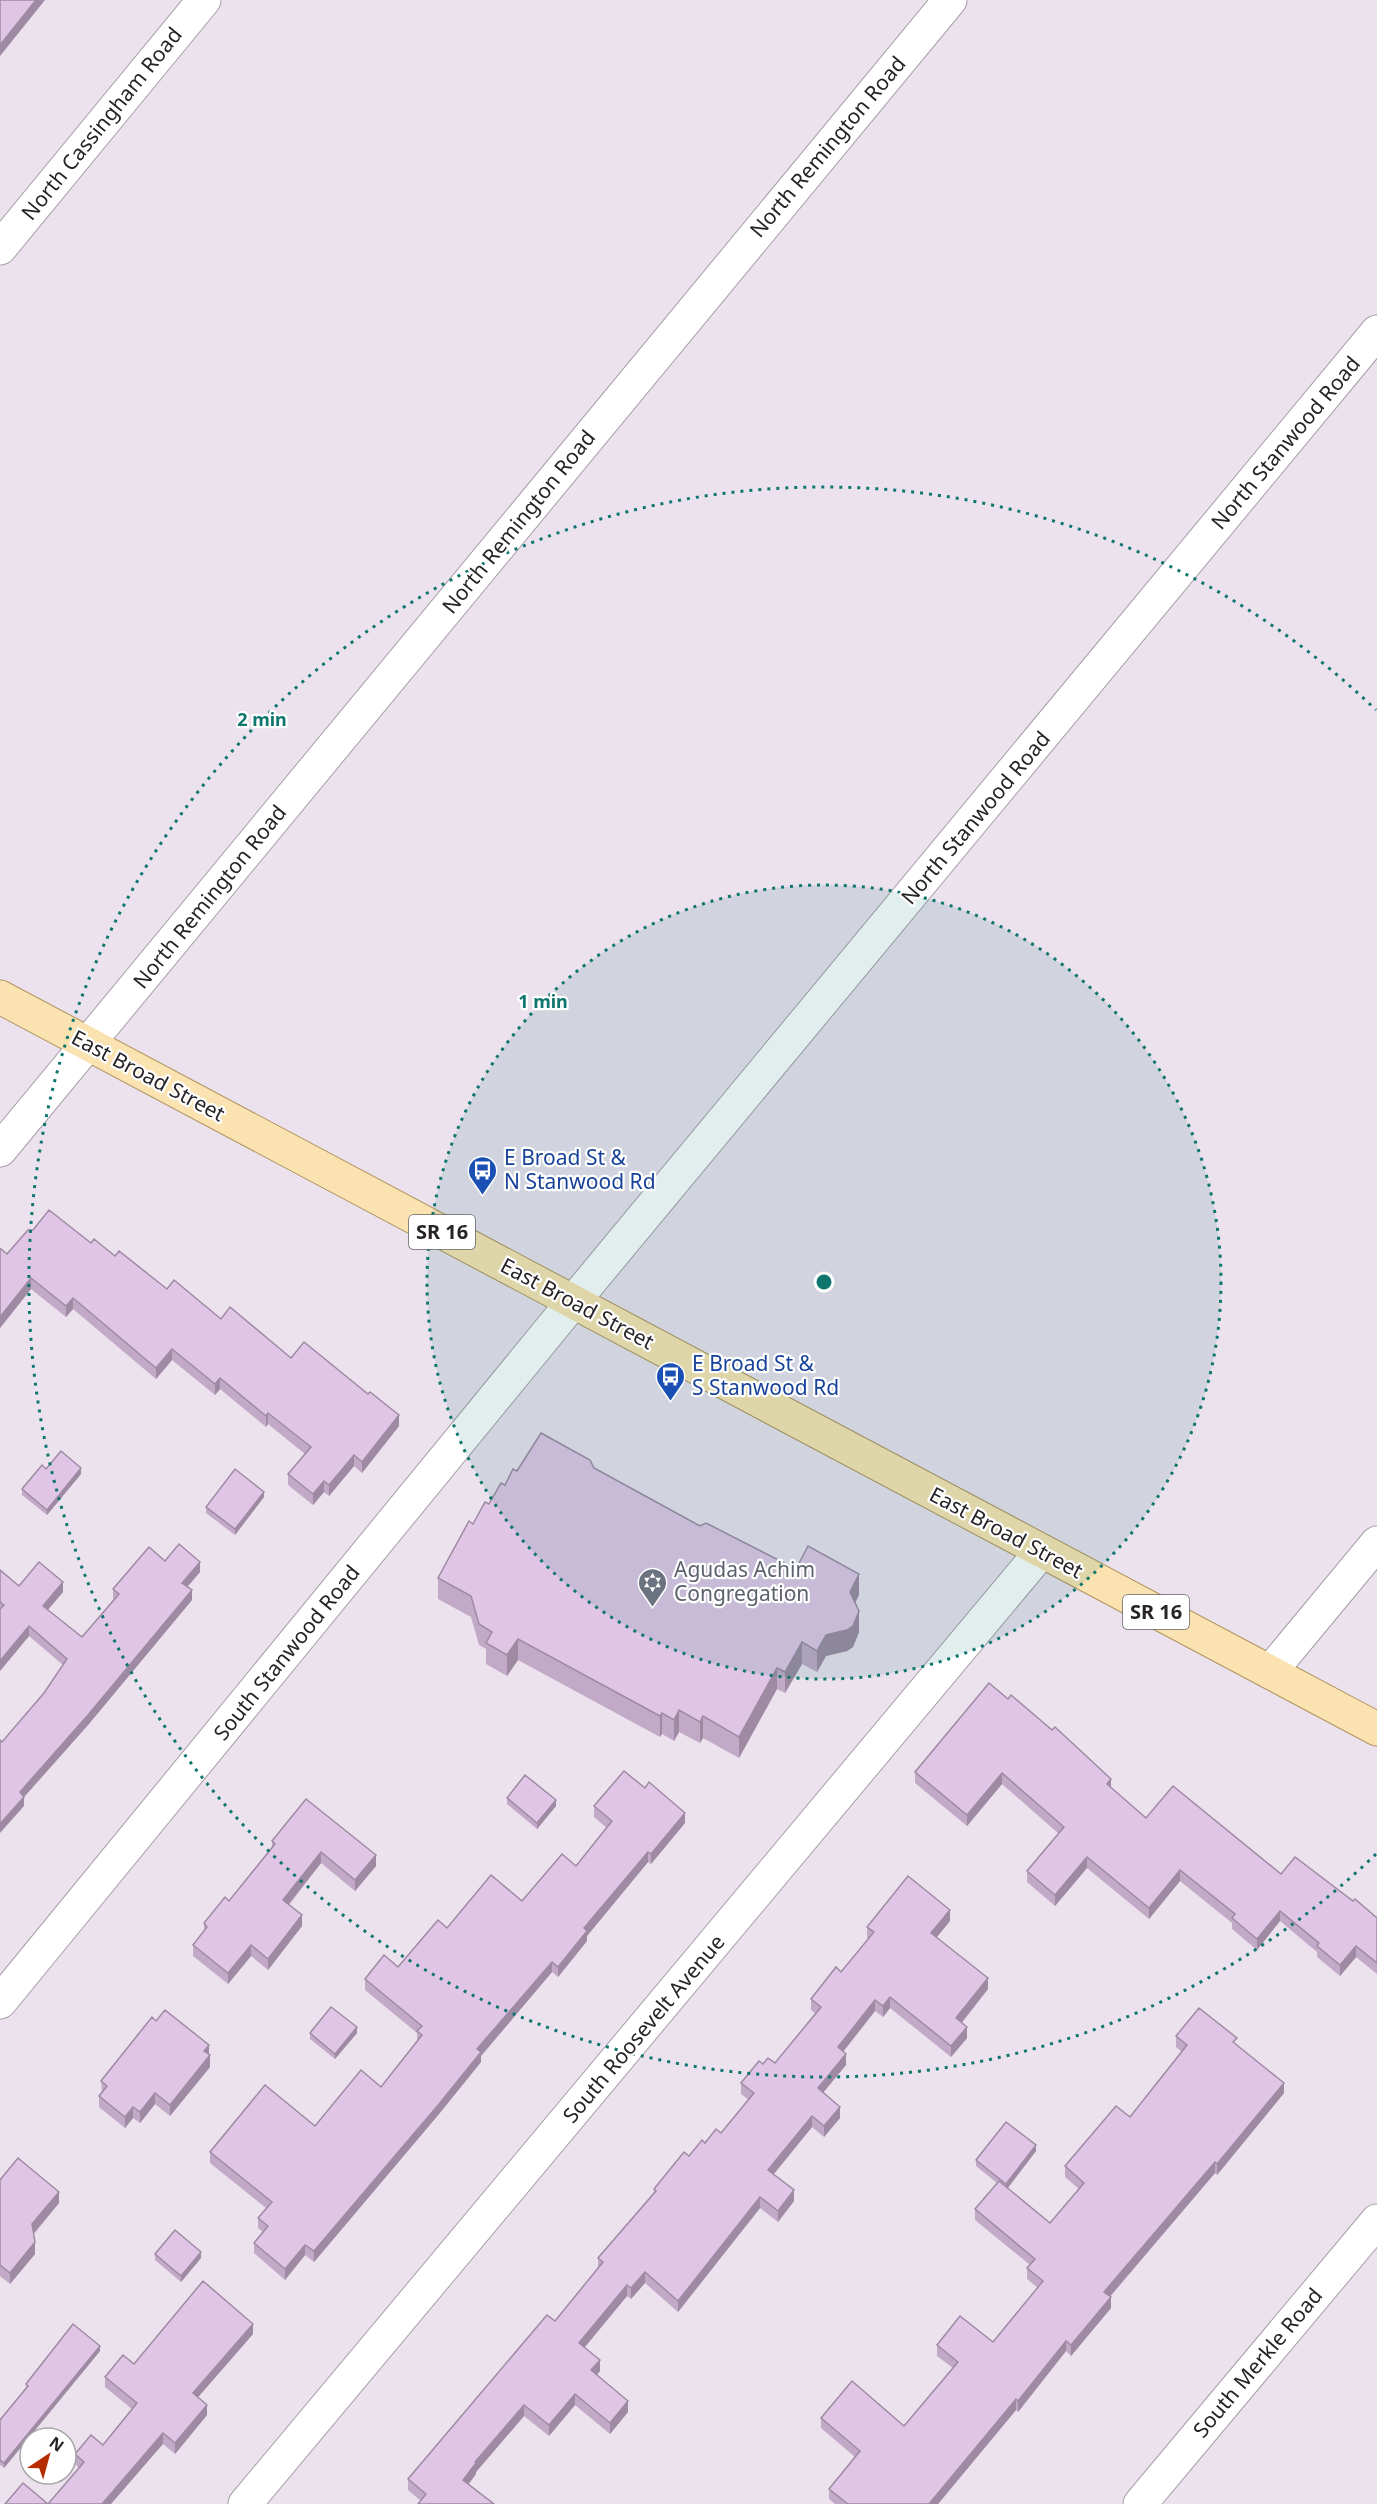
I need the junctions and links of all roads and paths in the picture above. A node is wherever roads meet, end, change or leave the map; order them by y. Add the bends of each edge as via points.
1 (204, 0) edge
2 (950, 0) edge
3 (0, 248) edge
4 (1377, 332) edge
5 (0, 997) edge
6 (89, 1044) junction
7 (0, 1150) edge
8 (573, 1302) junction
9 (1377, 1543) edge
10 (1041, 1552) junction
11 (1270, 1672) junction
12 (1377, 1729) edge
13 (0, 2002) edge
14 (1377, 2221) edge
15 (245, 2504) edge
16 (1140, 2504) edge

1 - 3 street, North Cassingham Road
2 - 6 street, North Remington Road
4 - 8 street, North Stanwood Road
5 - 6 main road, East Broad Street / SR 16
6 - 7 street, North Remington Road
6 - 8 main road, East Broad Street / SR 16
8 - 10 main road, East Broad Street / SR 16
8 - 13 street, South Stanwood Road
9 - 11 street
10 - 11 main road, East Broad Street / SR 16
10 - 15 street, South Roosevelt Avenue
11 - 12 main road, East Broad Street / SR 16
14 - 16 street, South Merkle Road

